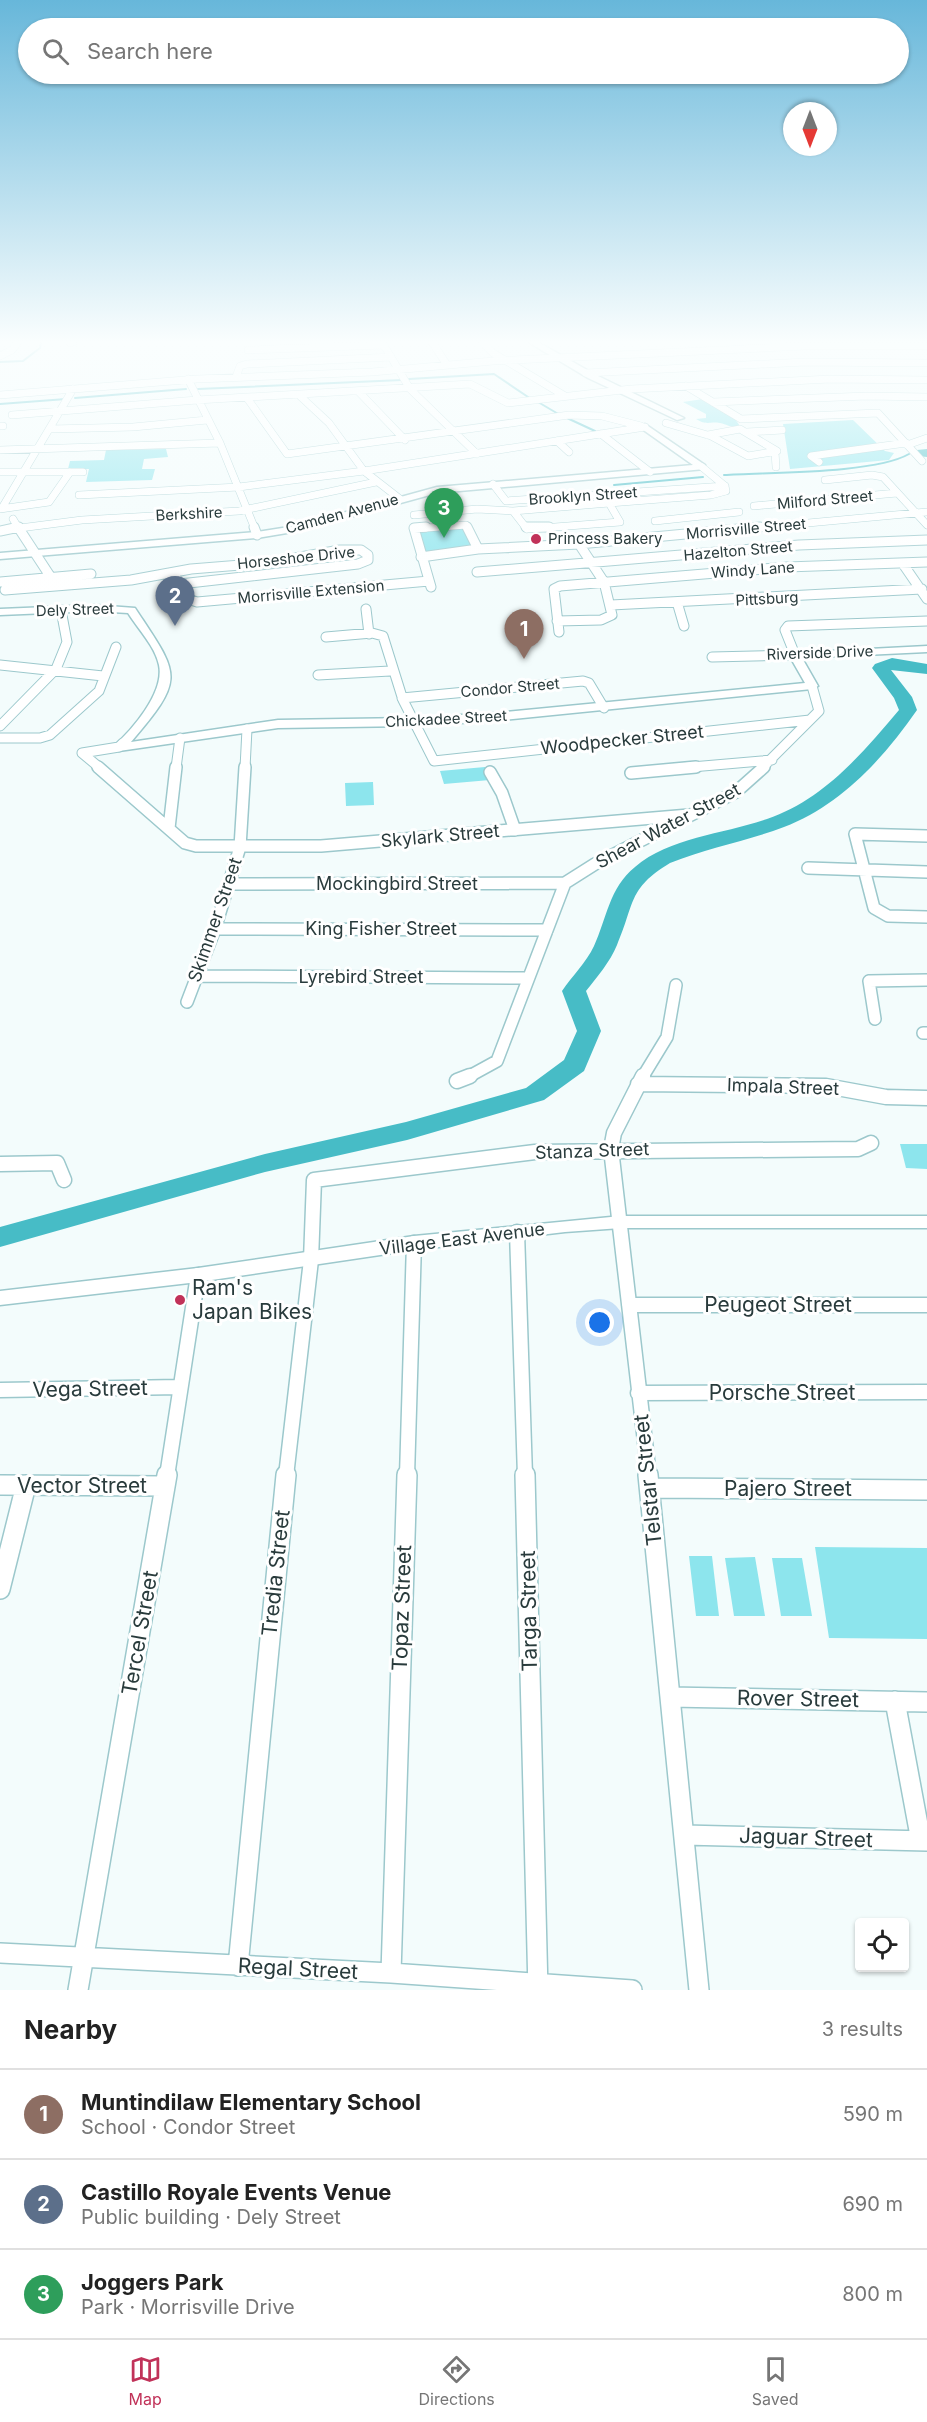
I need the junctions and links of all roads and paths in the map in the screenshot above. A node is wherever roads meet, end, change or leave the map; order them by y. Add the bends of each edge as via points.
1 (47, 435) edge
2 (215, 435) edge
3 (274, 435) edge
4 (338, 435) edge
5 (400, 435) edge
6 (434, 435) edge
7 (460, 435) edge
8 (596, 435) edge
9 (602, 435) edge
10 (659, 435) edge
11 (708, 435) edge
12 (752, 435) edge
13 (899, 435) edge
14 (927, 438) edge
15 (405, 440) junction
16 (557, 441) junction
17 (785, 442) dead end
18 (220, 443) junction
19 (765, 443) junction
20 (907, 444) junction
21 (347, 448) junction
22 (0, 450) edge
23 (36, 450) junction
24 (840, 451) junction
25 (569, 452) dead end
26 (775, 452) junction
27 (477, 454) junction
28 (850, 459) dead end
29 (923, 460) edge
30 (819, 462) dead end
31 (720, 466) dead end
32 (702, 467) junction
33 (776, 467) dead end
34 (364, 471) junction
35 (0, 472) edge
36 (23, 472) junction
37 (70, 472) junction
38 (83, 472) dead end
39 (650, 472) junction
40 (825, 480) dead end
41 (376, 482) junction
42 (493, 484) junction
43 (725, 486) junction
44 (238, 487) junction
45 (897, 493) junction
46 (79, 495) dead end
47 (696, 496) junction
48 (672, 498) junction
49 (400, 499) junction
50 (609, 503) junction
51 (2, 504) edge
52 (576, 506) junction
53 (703, 506) dead end
54 (754, 506) dead end
55 (547, 508) junction
56 (679, 508) dead end
57 (247, 510) junction
58 (513, 511) junction
59 (739, 512) dead end
60 (927, 512) edge
61 (916, 513) junction
62 (414, 515) dead end
63 (709, 516) junction
64 (13, 519) dead end
65 (655, 521) dead end
66 (590, 524) junction
67 (927, 525) edge
68 (18, 527) junction
69 (558, 527) junction
70 (0, 531) edge
71 (720, 532) junction
72 (257, 535) junction
73 (927, 540) edge
74 (579, 543) junction
75 (478, 549) junction
76 (34, 551) junction
77 (0, 556) edge
78 (421, 556) junction
79 (927, 562) edge
80 (592, 563) junction
81 (903, 564) junction
82 (173, 572) junction
83 (477, 572) dead end
84 (91, 574) dead end
85 (50, 576) junction
86 (604, 582) junction
87 (180, 584) junction
88 (3, 586) edge
89 (922, 589) junction
90 (927, 599) edge
91 (677, 602) junction
92 (612, 605) junction
93 (366, 609) dead end
94 (61, 610) junction
95 (0, 612) edge
96 (557, 621) junction
97 (927, 621) edge
98 (684, 626) dead end
99 (559, 632) dead end
100 (369, 634) junction
101 (326, 637) dead end
102 (116, 647) dead end
103 (927, 649) edge
104 (795, 655) junction
105 (712, 657) dead end
106 (0, 665) edge
107 (56, 669) junction
108 (390, 670) junction
109 (318, 675) dead end
110 (104, 676) junction
111 (812, 686) junction
112 (402, 698) junction
113 (604, 708) junction
114 (810, 720) junction
115 (410, 722) junction
116 (0, 726) edge
117 (247, 729) junction
118 (0, 738) edge
119 (180, 738) junction
120 (121, 745) junction
121 (772, 760) junction
122 (490, 772) dead end
123 (631, 773) dead end
124 (689, 815) junction
125 (169, 828) junction
126 (515, 830) junction
127 (927, 836) edge
128 (240, 847) junction
129 (808, 868) dead end
130 (865, 870) junction
131 (927, 872) edge
132 (230, 884) junction
133 (565, 884) junction
134 (927, 917) edge
135 (215, 929) junction
136 (547, 930) junction
137 (196, 976) junction
138 (527, 978) junction
139 (927, 980) edge
140 (676, 985) dead end
141 (187, 1002) dead end
142 (875, 1019) dead end
143 (457, 1081) dead end
144 (638, 1084) junction
145 (927, 1098) edge
146 (871, 1143) dead end
147 (611, 1149) junction
148 (0, 1164) edge
149 (64, 1180) dead end
150 (314, 1180) joint
151 (621, 1222) junction
152 (927, 1222) edge
153 (517, 1232) junction
154 (414, 1243) junction
155 (311, 1260) junction
156 (198, 1275) junction
157 (0, 1298) edge
158 (629, 1305) junction
159 (927, 1305) edge
160 (180, 1387) junction
161 (0, 1390) edge
162 (927, 1392) edge
163 (638, 1394) junction
164 (0, 1485) edge
165 (26, 1485) junction
166 (165, 1486) junction
167 (650, 1488) junction
168 (927, 1490) edge
169 (0, 1588) edge
170 (670, 1697) junction
171 (894, 1701) junction
172 (927, 1702) edge
173 (685, 1835) junction
174 (924, 1841) edge
175 (0, 1953) edge
176 (83, 1957) junction
177 (238, 1966) junction
178 (391, 1974) junction
179 (538, 1988) edge
180 (78, 1990) edge
181 (632, 1990) edge
182 (699, 1990) edge

1 - 23 street
2 - 18 street
3 - 21 street via 287,453
4 - 21 street
5 - 15 street
6 - 15 street
7 - 27 street
8 - 16 street
9 - 39 street
10 - 32 street
11 - 26 street via 748,456
12 - 19 street
13 - 20 street
14 - 20 street
15 - 21 street
16 - 25 street
16 - 27 street
17 - 19 street
18 - 23 street
18 - 44 street
19 - 26 street
20 - 24 street
20 - 29 street
21 - 34 street
22 - 23 street
23 - 36 street
24 - 28 street
24 - 30 street via 811,456
26 - 33 street
27 - 34 street
31 - 32 street, Camden Avenue
32 - 39 street, Camden Avenue
32 - 43 street
34 - 41 street
34 - 44 street
35 - 36 street
36 - 37 street
36 - 51 street
37 - 38 street
37 - 51 street via 52,500
39 - 42 street, Camden Avenue
40 - 45 street via 872,475 883,477
41 - 49 street
41 - 57 street, Berkshire
42 - 43 street, Brooklyn Street via 502,499 512,501
42 - 49 street, Camden Avenue
43 - 47 street via 723,496
44 - 46 street
44 - 57 street
45 - 54 street, Milford Street
45 - 61 street
47 - 48 street
47 - 53 street
48 - 50 street via 649,503
48 - 56 street
49 - 72 street, Camden Avenue via 296,529
50 - 52 street
50 - 66 street via 620,522
52 - 55 street
52 - 66 street
55 - 58 street
55 - 69 street
57 - 68 street, Berkshire
57 - 72 street
58 - 62 street via 477,509
58 - 69 street via 526,529
59 - 63 street
60 - 61 street, Morrisville Street
61 - 67 street
61 - 71 street, Morrisville Street
63 - 65 street
63 - 71 street
64 - 68 street
66 - 69 street via 577,529
68 - 70 street, Berkshire
68 - 76 street
71 - 74 street, Morrisville Street
72 - 76 street, Camden Avenue
73 - 80 street, Hazelton Street via 799,545
74 - 75 street, Morrisville Street
74 - 80 street
75 - 78 street, Morrisville Street
75 - 78 street via 466,525 418,527 413,529
76 - 77 street, Camden Avenue
76 - 85 street
78 - 87 street, Morrisville Extension via 430,584 194,602
79 - 81 street, Windy Lane
80 - 83 street, Hazelton Street
80 - 86 street
81 - 86 street, Windy Lane via 787,567
81 - 89 street
82 - 87 street
82 - 87 street, Horseshoe Drive via 266,563 340,550 361,550 368,555 368,560 358,564
82 - 88 street, Horseshoe Drive via 131,580
84 - 85 street
85 - 88 street
86 - 92 street
86 - 96 street, Windy Lane via 554,588
89 - 90 street
89 - 91 street, Pittsburg
91 - 92 street, Pittsburg
91 - 98 street
92 - 96 street via 612,615 607,619
93 - 100 street
94 - 95 street, Dely Street
94 - 107 street via 67,642
94 - 120 street, Dely Street via 129,609 161,655 165,686
96 - 99 street
97 - 104 street via 788,626 785,630
100 - 101 street
100 - 108 street via 383,636
102 - 110 street
103 - 104 street, Riverside Drive
104 - 105 street, Riverside Drive
104 - 111 street
106 - 107 street
107 - 110 street
107 - 116 street
108 - 109 street
108 - 112 street
110 - 118 street via 99,691 50,735
111 - 113 street, Chickadee Street
111 - 114 street via 819,711
112 - 113 street, Condor Street via 583,681 589,683
112 - 115 street
113 - 115 street, Chickadee Street
114 - 115 street, Woodpecker Street via 434,761
114 - 121 street, Shear Water Street
115 - 117 street, Chickadee Street via 296,723
117 - 119 street, Chickadee Street
117 - 128 street, Skimmer Street
119 - 120 street, Chickadee Street
119 - 125 street
120 - 125 street, Chickadee Street via 82,753
121 - 123 street
121 - 124 street, Shear Water Street via 736,792
122 - 126 street
124 - 126 street, Skylark Street
124 - 133 street, Shear Water Street
125 - 128 street, Skylark Street via 190,845
126 - 128 street, Skylark Street via 321,846
127 - 130 street via 855,834
128 - 132 street, Skimmer Street
129 - 130 street
130 - 131 street
130 - 134 street via 874,909 886,919
132 - 133 street, Mockingbird Street
132 - 135 street, Skimmer Street
133 - 136 street
135 - 136 street, King Fisher Street
135 - 137 street, Skimmer Street
136 - 138 street
137 - 138 street, Lyrebird Street
137 - 141 street, Skimmer Street
138 - 143 street via 497,1061
139 - 142 street via 869,981
140 - 144 street, Telstar Street via 667,1037
144 - 145 street, Impala Street via 826,1086 886,1097
144 - 147 street, Telstar Street via 614,1133
146 - 147 street, Stanza Street via 858,1149
147 - 150 street, Stanza Street via 536,1152
147 - 151 street, Telstar Street
148 - 149 street via 57,1163
150 - 155 street, Tredia Street
151 - 152 street, Village East Avenue
151 - 153 street, Village East Avenue
151 - 158 street, Telstar Street
153 - 154 street, Village East Avenue
153 - 179 street, Targa Street
154 - 155 street, Village East Avenue
154 - 178 street, Topaz Street
155 - 156 street, Village East Avenue
155 - 177 street, Tredia Street via 280,1524
156 - 157 street, Village East Avenue
156 - 160 street, Tercel Street
158 - 159 street, Peugeot Street
158 - 163 street, Telstar Street
160 - 161 street, Vega Street
160 - 166 street, Tercel Street
162 - 163 street, Porsche Street
163 - 167 street, Telstar Street
164 - 165 street, Vector Street
165 - 166 street, Vector Street
165 - 169 street
166 - 176 street, Tercel Street
167 - 168 street, Pajero Street
167 - 170 street, Telstar Street
170 - 171 street, Rover Street
170 - 173 street, Telstar Street
171 - 172 street, Rover Street
171 - 174 street
173 - 174 street, Jaguar Street
173 - 182 street, Telstar Street
175 - 176 street, Regal Street
176 - 177 street, Regal Street
176 - 180 street, Tercel Street
177 - 178 street, Regal Street
178 - 179 street, Regal Street
179 - 181 street, Regal Street

